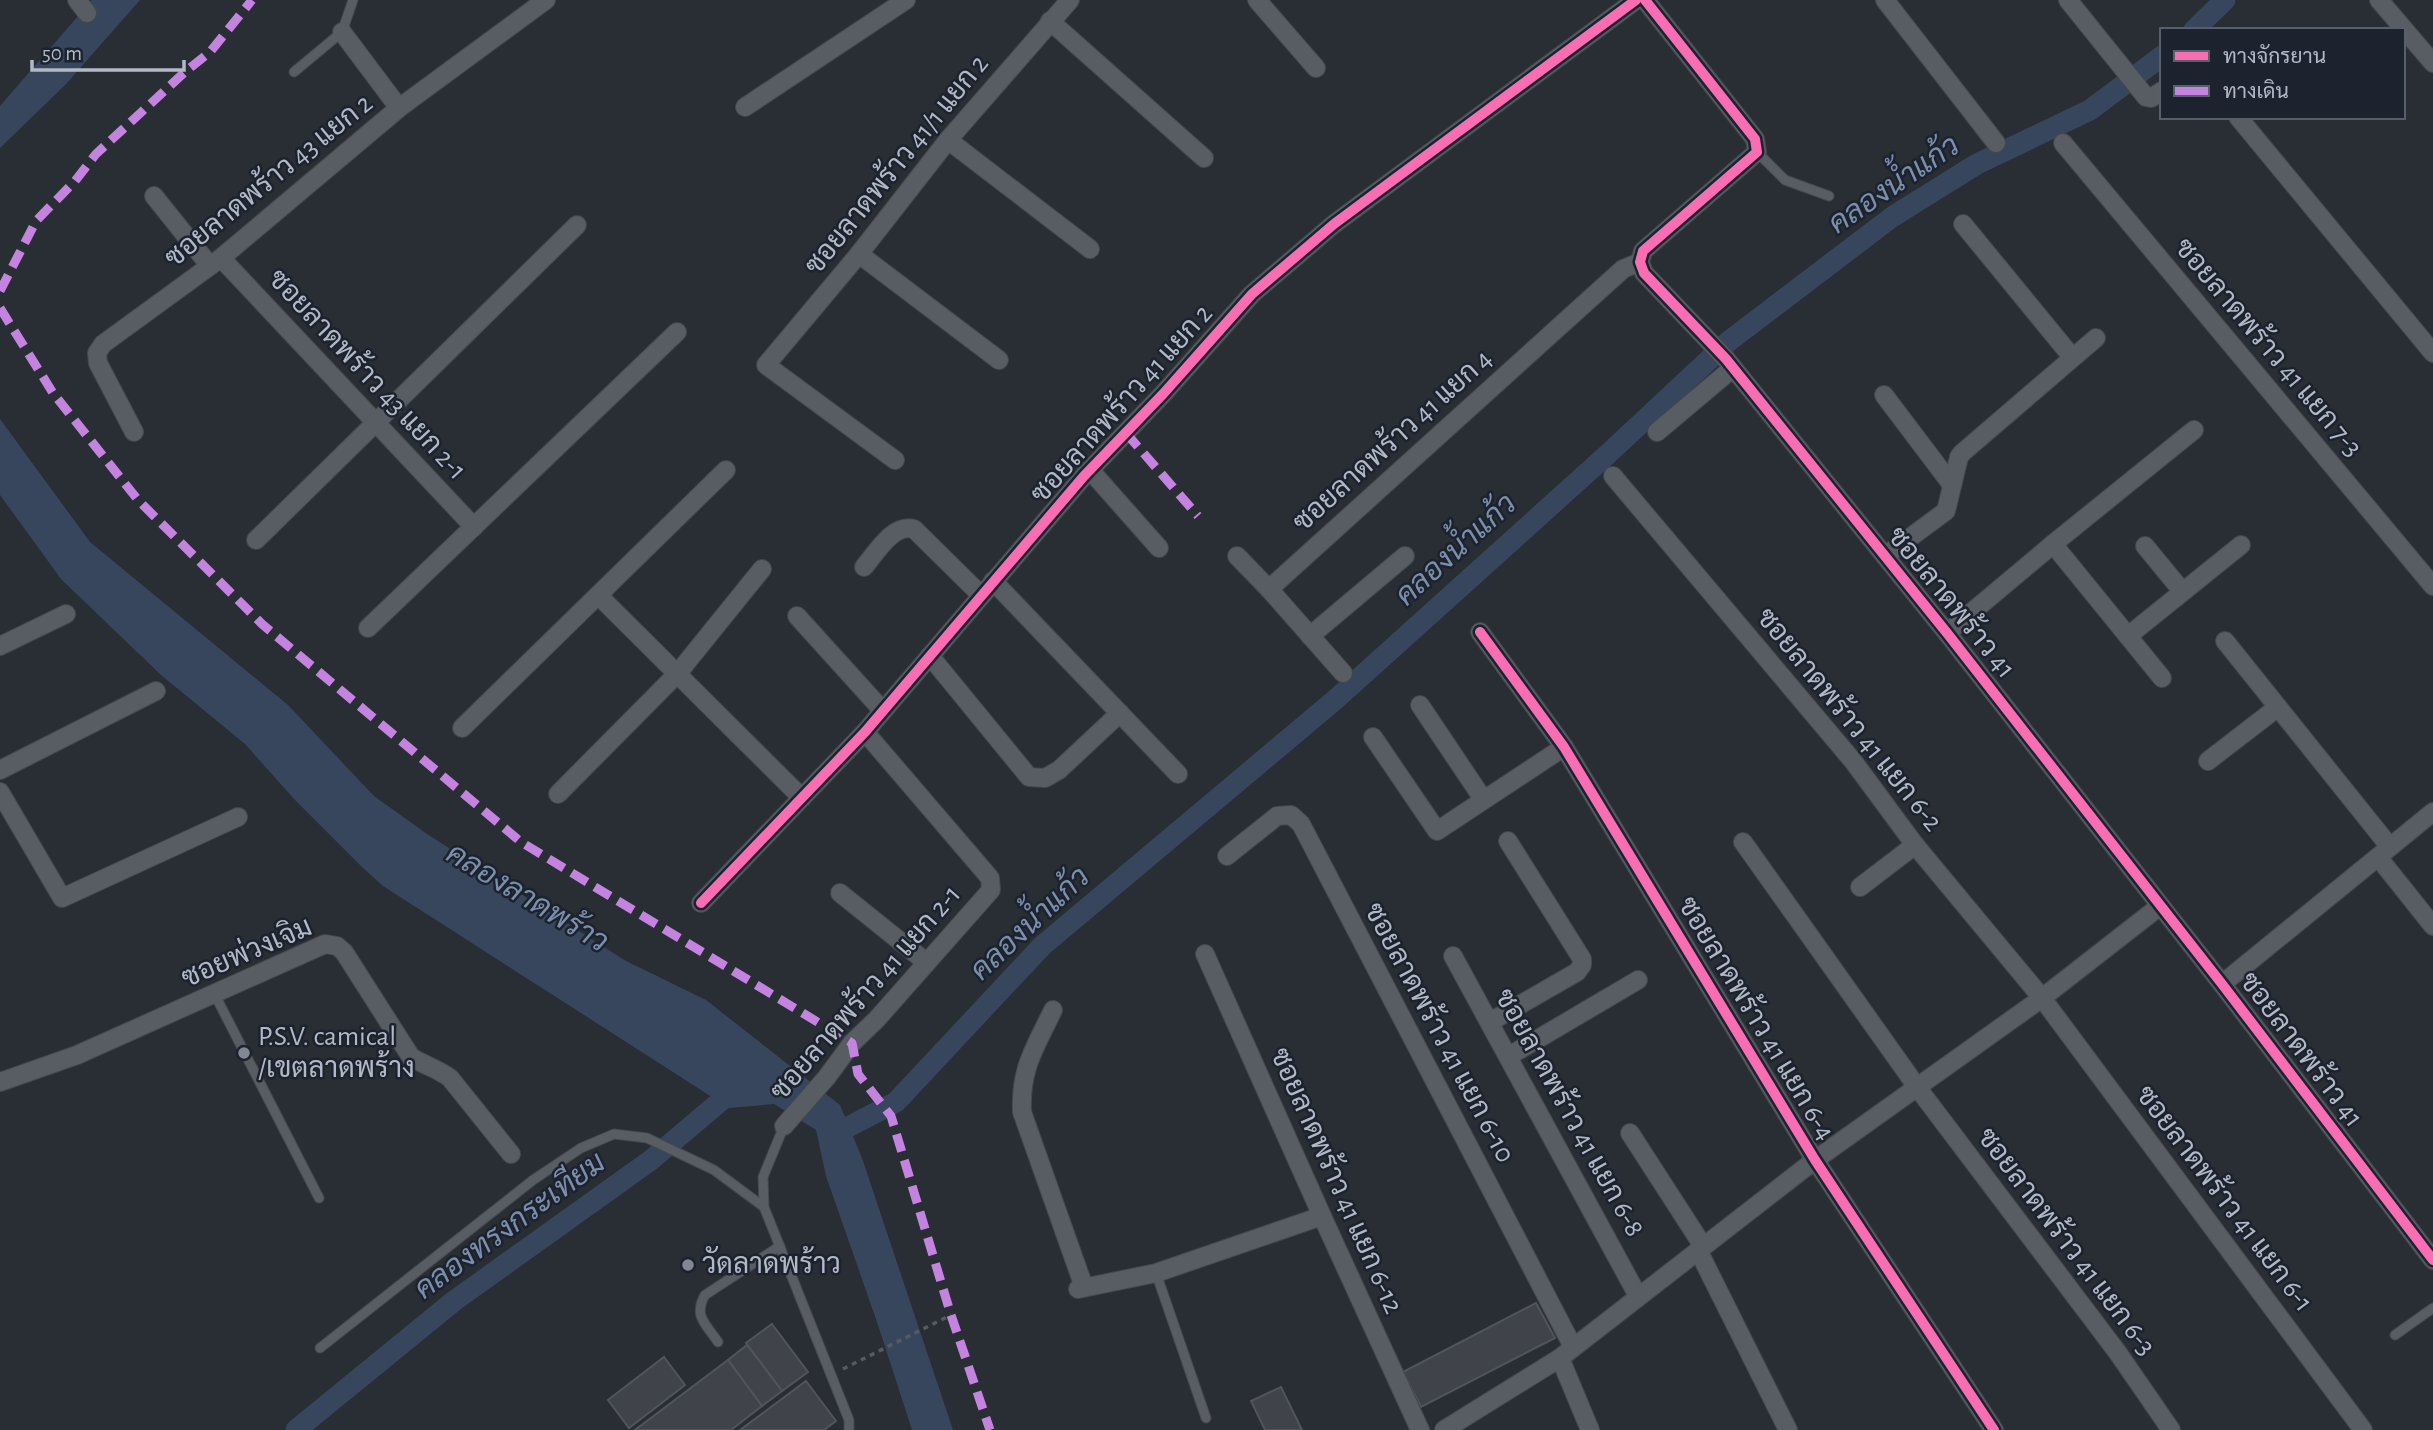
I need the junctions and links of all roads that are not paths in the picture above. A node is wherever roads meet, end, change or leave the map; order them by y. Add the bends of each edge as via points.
1 (353, 0) edge
2 (546, 0) edge
3 (906, 0) edge
4 (1070, 0) edge
5 (1257, 0) edge
6 (1636, 0) edge
7 (1645, 0) edge
8 (1885, 0) edge
9 (2068, 0) edge
10 (2379, 0) edge
11 (1050, 21) junction
12 (2403, 28) edge
13 (2405, 30) edge
14 (342, 32) junction
15 (2433, 63) edge
16 (1316, 68) dead end
17 (293, 72) dead end
18 (2154, 94) edge
19 (745, 107) dead end
20 (399, 108) junction
21 (2240, 119) edge
22 (948, 140) junction
23 (1996, 143) dead end
24 (2063, 143) dead end
25 (1757, 152) junction
26 (1204, 158) dead end
27 (154, 196) dead end
28 (1829, 196) dead end
29 (1963, 224) dead end
30 (577, 225) dead end
31 (1090, 249) dead end
32 (859, 254) junction
33 (215, 262) junction
34 (1640, 262) junction
35 (677, 332) dead end
36 (2096, 338) dead end
37 (2433, 353) edge
38 (2072, 356) junction
39 (999, 360) dead end
40 (1729, 364) junction
41 (1884, 395) dead end
42 (376, 421) junction
43 (2194, 430) dead end
44 (134, 432) dead end
45 (1657, 432) dead end
46 (895, 460) dead end
47 (726, 470) dead end
48 (1090, 470) junction
49 (1613, 476) dead end
50 (1952, 485) junction
51 (474, 527) junction
52 (256, 540) dead end
53 (2053, 544) junction
54 (2241, 545) dead end
55 (2145, 546) dead end
56 (1159, 548) dead end
57 (1237, 556) dead end
58 (1405, 556) dead end
59 (1885, 556) junction
60 (864, 567) dead end
61 (762, 569) dead end
62 (2433, 586) edge
63 (987, 588) junction
64 (1269, 589) junction
65 (2182, 591) junction
66 (599, 596) junction
67 (66, 614) dead end
68 (797, 616) dead end
69 (368, 628) dead end
70 (1480, 632) dead end
71 (1947, 633) junction
72 (1310, 636) junction
73 (2128, 636) junction
74 (2225, 641) dead end
75 (0, 646) edge
76 (930, 656) junction
77 (678, 673) junction
78 (1343, 673) dead end
79 (2162, 678) dead end
80 (156, 691) dead end
81 (1420, 705) dead end
82 (2278, 707) junction
83 (883, 711) junction
84 (1120, 713) junction
85 (462, 728) dead end
86 (865, 732) junction
87 (1373, 737) dead end
88 (1564, 747) junction
89 (2208, 761) dead end
90 (0, 771) edge
91 (1178, 774) dead end
92 (0, 792) edge
93 (558, 794) dead end
94 (802, 798) junction
95 (1483, 799) junction
96 (2433, 812) edge
97 (237, 817) dead end
98 (1508, 841) dead end
99 (1743, 842) dead end
100 (1915, 845) junction
101 (2384, 852) junction
102 (1227, 856) dead end
103 (1860, 887) dead end
104 (840, 893) dead end
105 (701, 903) dead end
106 (2160, 906) junction
107 (2433, 926) edge
108 (1205, 954) dead end
109 (1453, 956) dead end
110 (926, 962) junction
111 (1638, 980) dead end
112 (2222, 984) junction
113 (215, 995) junction
114 (2042, 998) junction
115 (1053, 1010) dead end
116 (1490, 1023) junction
117 (1510, 1056) junction
118 (0, 1082) edge
119 (1917, 1087) junction
120 (784, 1126) joint
121 (1630, 1133) dead end
122 (511, 1154) dead end
123 (1815, 1160) junction
124 (319, 1198) dead end
125 (764, 1207) junction
126 (1322, 1216) junction
127 (780, 1246) junction
128 (1700, 1248) junction
129 (2433, 1260) edge
130 (1156, 1273) junction
131 (1638, 1296) junction
132 (2433, 1308) edge
133 (2395, 1335) dead end
134 (718, 1342) dead end
135 (320, 1348) dead end
136 (1566, 1352) junction
137 (1206, 1418) dead end
138 (849, 1430) edge
139 (1420, 1430) edge
140 (1444, 1430) edge
141 (1590, 1430) edge
142 (1788, 1430) edge
143 (1994, 1430) edge
144 (2171, 1430) edge
145 (2363, 1430) edge

1 - 14 lane
2 - 20 street, ซอยลาดพร้าว 43 แยก 2
3 - 19 street
4 - 11 street, ซอยลาดพร้าว 41/1 แยก 2
5 - 16 street
6 - 48 street, ซอยลาดพร้าว 41 แยก 2 via 1334,224 1252,295
7 - 25 street via 1755,139
8 - 23 street
9 - 18 street via 2124,69
10 - 12 street
11 - 22 street, ซอยลาดพร้าว 41/1 แยก 2
11 - 26 street
13 - 15 street
14 - 17 lane
14 - 20 street
20 - 33 street, ซอยลาดพร้าว 43 แยก 2
21 - 37 street
22 - 31 street
22 - 32 street, ซอยลาดพร้าว 41/1 แยก 2
24 - 62 street, ซอยลาดพร้าว 41 แยก 7-3
25 - 28 lane via 1785,180
25 - 34 street via 1643,251
27 - 33 street, ซอยลาดพร้าว 43 แยก 2-1
29 - 38 street
30 - 42 street
32 - 39 street
32 - 46 street, ซอยลาดพร้าว 41/1 แยก 2 via 766,365
33 - 42 street, ซอยลาดพร้าว 43 แยก 2-1
33 - 44 street, ซอยลาดพร้าว 43 แยก 2 via 97,353
34 - 40 street, ซอยลาดพร้าว 41 via 1644,273
34 - 64 street, ซอยลาดพร้าว 41 แยก 4 via 1623,269
35 - 51 street
36 - 38 street
38 - 50 street via 1962,453
40 - 45 street
40 - 59 street, ซอยลาดพร้าว 41
41 - 50 street
42 - 51 street, ซอยลาดพร้าว 43 แยก 2-1
42 - 52 street
43 - 53 street
47 - 66 street
48 - 56 street
48 - 63 street, ซอยลาดพร้าว 41 แยก 2
49 - 100 street, ซอยลาดพร้าว 41 แยก 6-2 via 1853,761
50 - 59 street via 1943,514
51 - 69 street
53 - 71 street
53 - 73 street
54 - 65 street
55 - 65 street
57 - 64 street
58 - 72 street
59 - 71 street, ซอยลาดพร้าว 41
60 - 63 street via 897,530 906,527
61 - 77 street
63 - 76 street, ซอยลาดพร้าว 41 แยก 2
63 - 84 street
64 - 72 street
65 - 73 street
66 - 77 street
66 - 85 street
67 - 75 street
68 - 83 street
70 - 88 street, ซอยลาดพร้าว 41 แยก 6-4
71 - 106 street, ซอยลาดพร้าว 41
72 - 78 street
73 - 79 street
74 - 82 street
76 - 83 street, ซอยลาดพร้าว 41 แยก 2
76 - 84 street via 1029,777 1045,778 1059,770
77 - 93 street
77 - 94 street
80 - 90 street
81 - 95 street
82 - 89 street
82 - 101 street
83 - 86 street, ซอยลาดพร้าว 41 แยก 2
84 - 91 street
86 - 94 street, ซอยลาดพร้าว 41 แยก 2
86 - 110 street, ซอยลาดพร้าว 41 แยก 2-1 via 990,878 991,890
87 - 95 street via 1437,831
88 - 95 street
88 - 123 street, ซอยลาดพร้าว 41 แยก 6-4
92 - 97 street via 62,898
94 - 105 street, ซอยลาดพร้าว 41 แยก 2
96 - 101 street
98 - 116 street via 1582,965
99 - 119 street, ซอยลาดพร้าว 41 แยก 6-3
100 - 103 street
100 - 114 street, ซอยลาดพร้าว 41 แยก 6-2
101 - 107 street
101 - 112 street
102 - 136 street, ซอยลาดพร้าว 41 แยก 6-10 via 1277,816 1291,815 1301,824
104 - 110 street
106 - 112 street, ซอยลาดพร้าว 41
106 - 114 street
108 - 126 street, ซอยลาดพร้าว 41 แยก 6-12
109 - 116 street, ซอยลาดพร้าว 41 แยก 6-8
110 - 120 street, ซอยลาดพร้าว 41 แยก 2-1
111 - 117 street
112 - 129 street, ซอยลาดพร้าว 41
113 - 118 street, ซอยพ่วงเจิม via 77,1055
113 - 122 street, ซอยพ่วงเจิม via 325,944 337,946 411,1057 450,1078
113 - 124 lane
114 - 119 street
114 - 145 street, ซอยลาดพร้าว 41 แยก 6-1
115 - 130 street via 1024,1070 1022,1112 1081,1288
116 - 117 street, ซอยลาดพร้าว 41 แยก 6-8
117 - 131 street, ซอยลาดพร้าว 41 แยก 6-8
119 - 123 street
119 - 144 street, ซอยลาดพร้าว 41 แยก 6-3
120 - 125 lane via 763,1177
121 - 128 street
123 - 128 street
123 - 143 street, ซอยลาดพร้าว 41 แยก 6-4
125 - 127 lane
125 - 135 lane via 714,1170 647,1138 614,1134 581,1148 533,1180
126 - 130 street
126 - 139 street, ซอยลาดพร้าว 41 แยก 6-12
127 - 134 lane via 705,1295 700,1315
127 - 138 lane via 849,1420
128 - 131 street
128 - 142 street
130 - 137 lane
131 - 136 street
132 - 133 lane
136 - 140 street
136 - 141 street, ซอยลาดพร้าว 41 แยก 6-10

